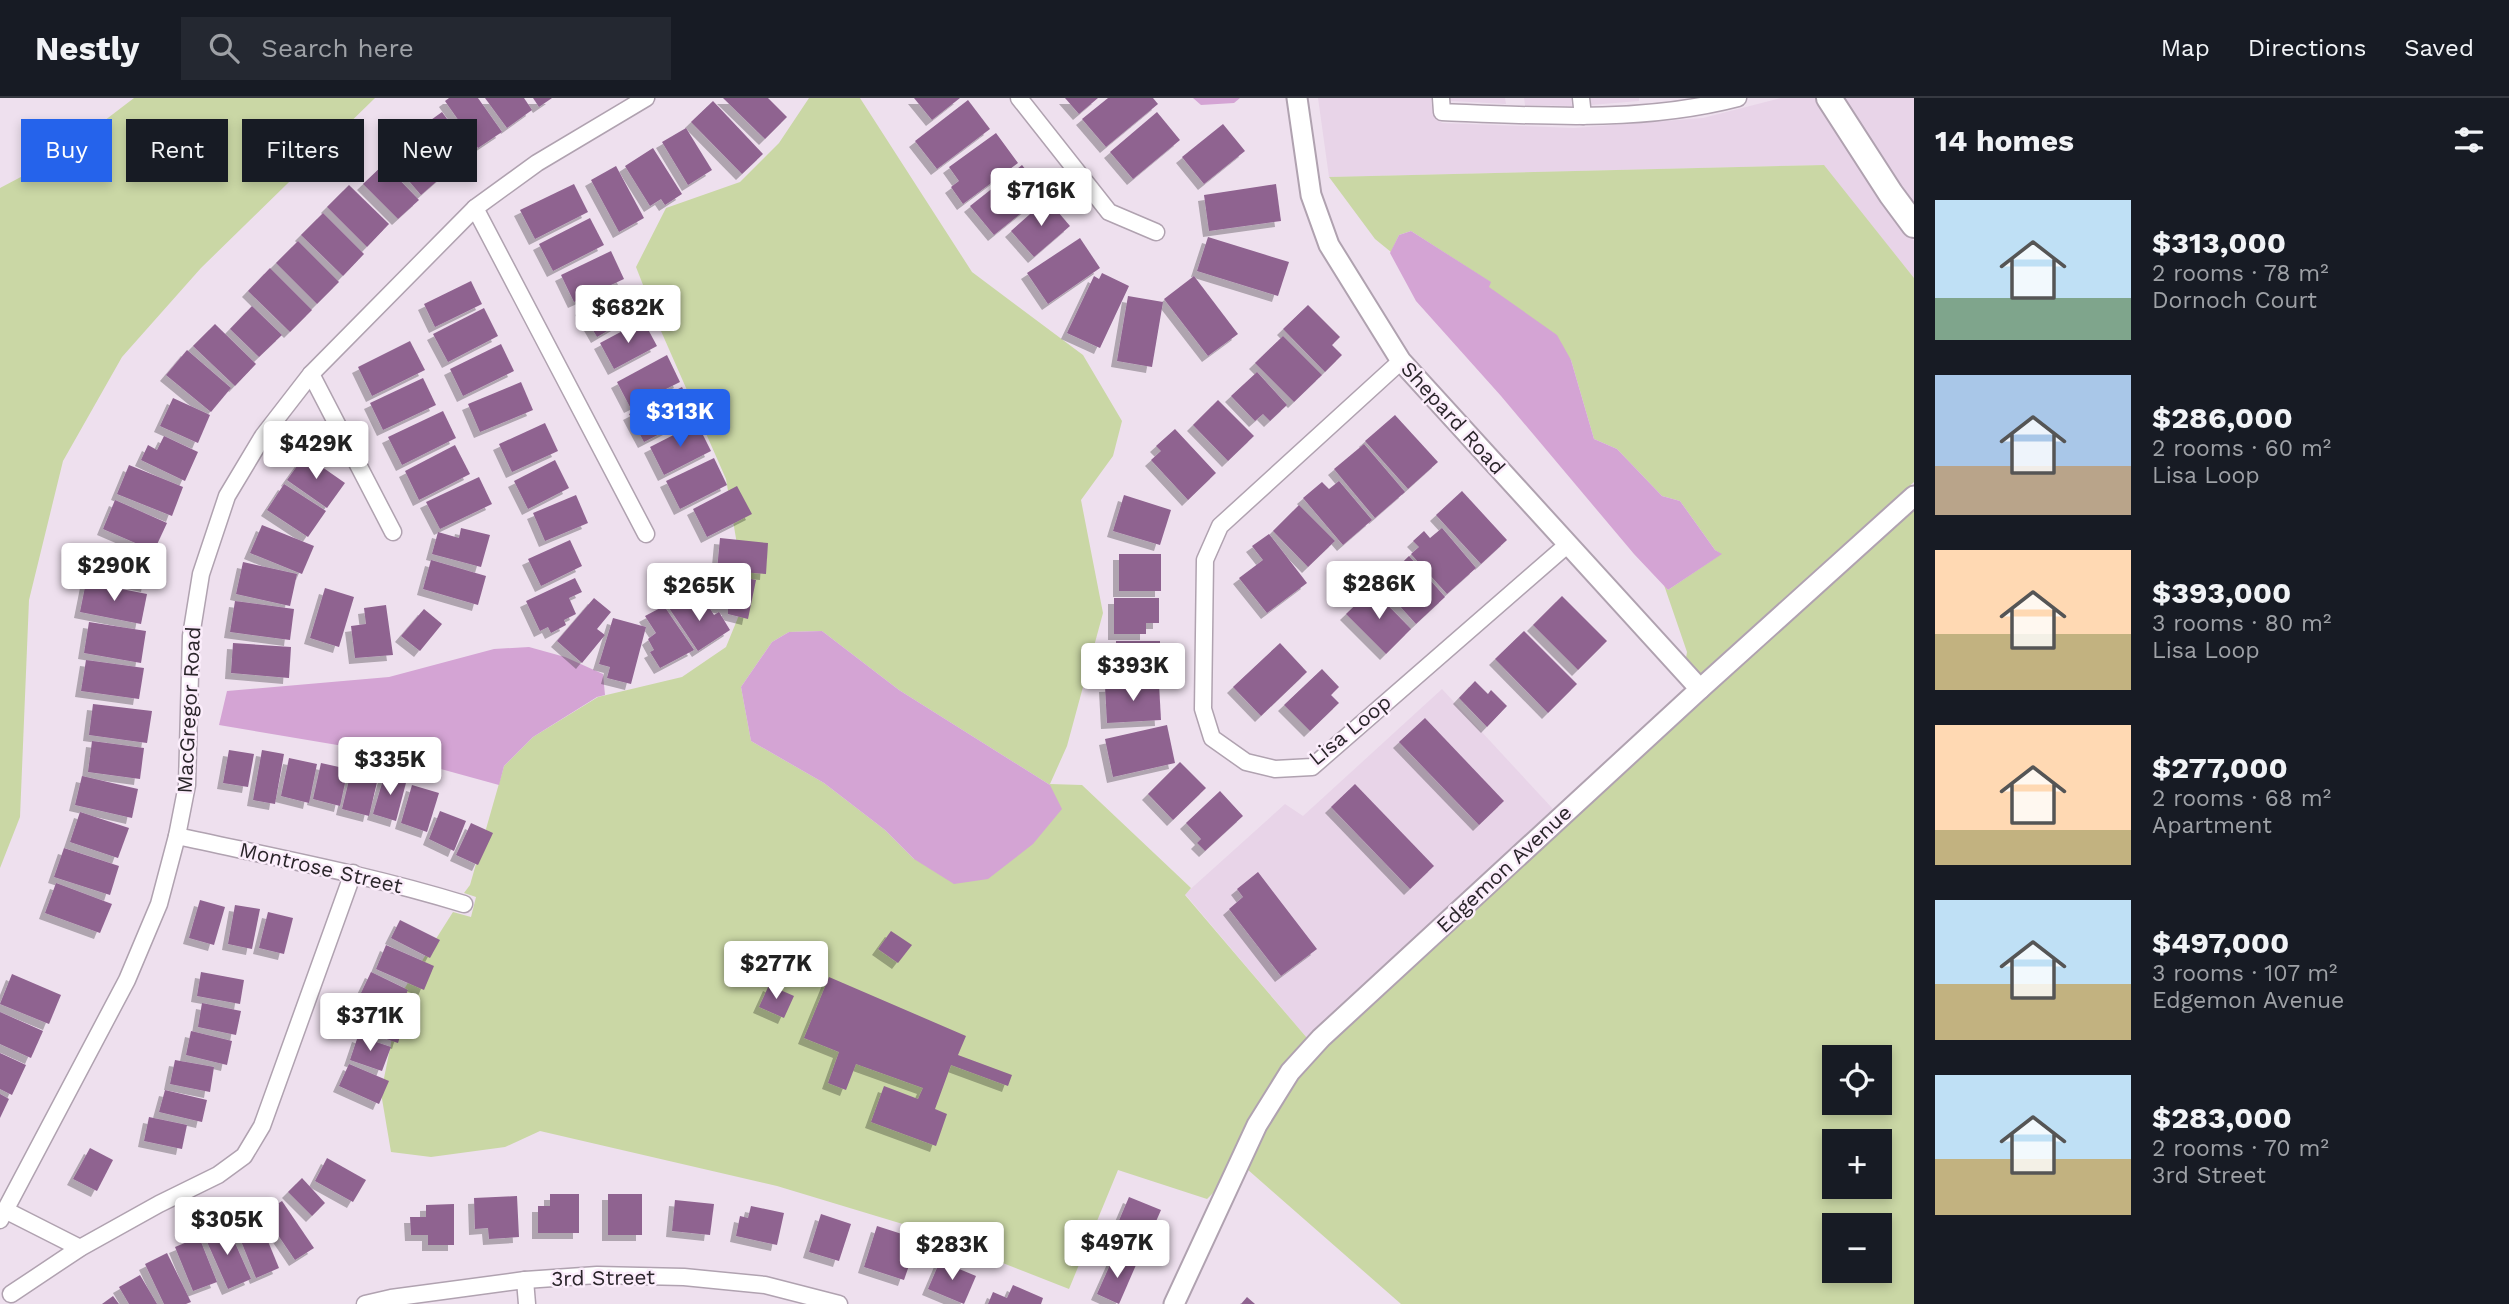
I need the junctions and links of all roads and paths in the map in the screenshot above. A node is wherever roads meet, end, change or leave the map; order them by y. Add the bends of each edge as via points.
1 (646, 98) edge
2 (1019, 98) edge
3 (1297, 98) edge
4 (1441, 98) edge
5 (1515, 98) edge
6 (1581, 98) edge
7 (1738, 98) edge
8 (1829, 98) edge
9 (1649, 105) edge
10 (1516, 115) junction
11 (1583, 116) junction
12 (475, 208) junction
13 (1914, 225) edge
14 (1156, 232) dead end
15 (1401, 361) junction
16 (311, 374) junction
17 (1914, 496) edge
18 (393, 531) dead end
19 (646, 534) dead end
20 (1567, 545) junction
21 (1699, 689) junction
22 (177, 836) junction
23 (352, 873) junction
24 (464, 904) dead end
25 (3, 1215) edge
26 (80, 1248) junction
27 (525, 1280) junction
28 (10, 1294) dead end
29 (365, 1304) edge
30 (527, 1304) edge
31 (839, 1304) edge
32 (1174, 1304) edge

1 - 12 street, MacGregor Road via 537,163
2 - 14 street via 1109,212
3 - 15 street, Shepard Road via 1311,195 1329,245
4 - 10 street via 1442,112
5 - 10 street
6 - 11 street
7 - 9 street via 1703,107
8 - 13 main road
9 - 11 street
10 - 11 street
12 - 16 street, MacGregor Road
12 - 19 street
15 - 20 street, Shepard Road
15 - 20 street, Lisa Loop via 1220,526 1205,560 1203,709 1212,738 1246,762 1275,769 1312,767
16 - 18 street
16 - 22 street, MacGregor Road via 263,436 227,496 201,574 191,636 187,785
17 - 21 street, Edgemon Avenue
20 - 21 street, Shepard Road
21 - 32 street, Edgemon Avenue via 1321,1038 1290,1072 1257,1125
22 - 23 street, Montrose Street
22 - 25 street, MacGregor Road via 159,904 127,980
23 - 24 street, Montrose Street
23 - 26 street via 262,1126 244,1156 218,1175
25 - 26 street
26 - 28 street
27 - 29 street, 3rd Street
27 - 30 street
27 - 31 street, 3rd Street via 597,1275 684,1277 765,1286

